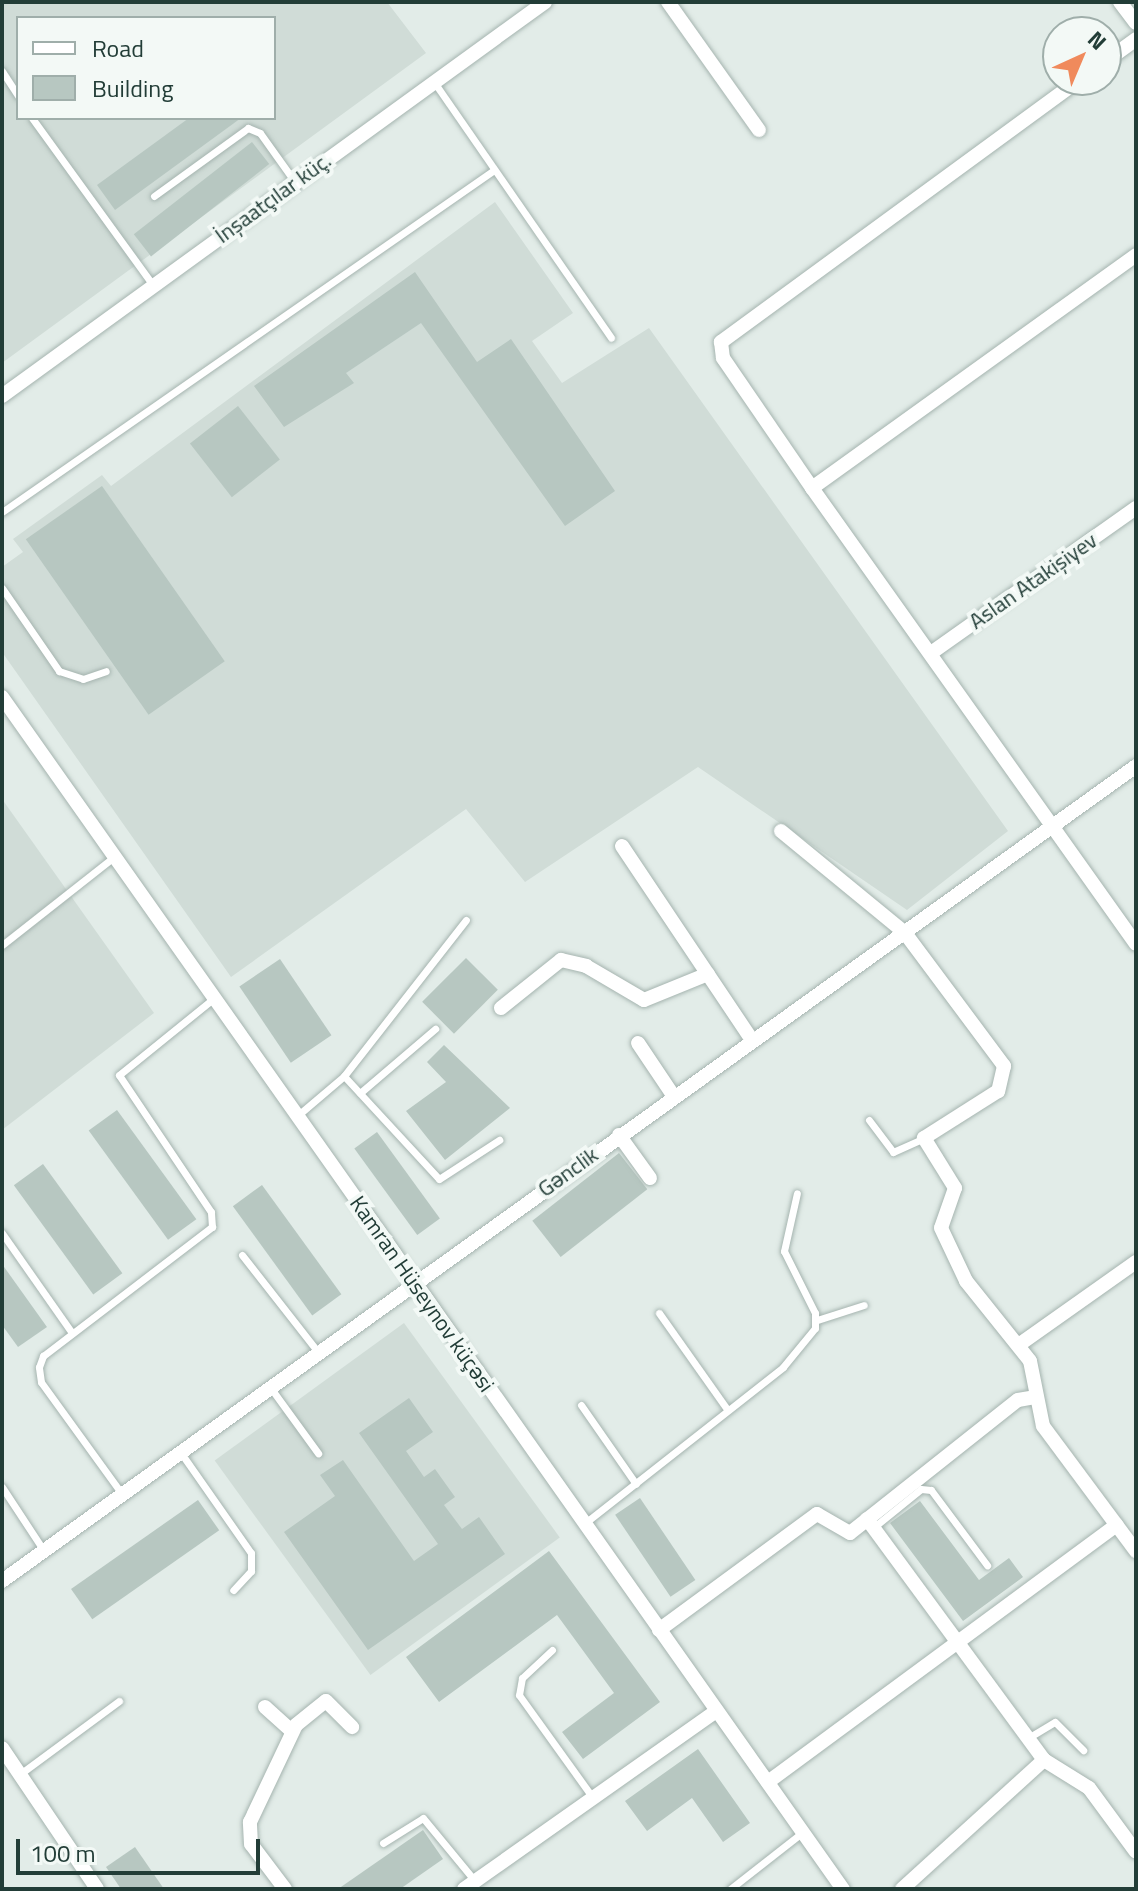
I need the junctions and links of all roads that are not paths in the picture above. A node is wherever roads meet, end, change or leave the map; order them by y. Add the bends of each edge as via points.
1 (545, 2) edge
2 (668, 2) edge
3 (1120, 2) edge
4 (1136, 23) edge
5 (2, 71) edge
6 (434, 82) junction
7 (16, 93) edge
8 (1057, 96) edge
9 (33, 120) edge
10 (759, 130) dead end
11 (494, 170) junction
12 (295, 182) junction
13 (154, 196) dead end
14 (1136, 255) edge
15 (153, 285) junction
16 (611, 338) dead end
17 (2, 396) edge
18 (812, 488) junction
19 (1136, 508) edge
20 (2, 512) edge
21 (2, 588) edge
22 (931, 653) junction
23 (106, 671) dead end
24 (2, 697) edge
25 (1136, 766) edge
26 (1052, 826) junction
27 (781, 831) dead end
28 (622, 846) dead end
29 (114, 857) junction
30 (466, 920) dead end
31 (905, 933) junction
32 (1136, 944) edge
33 (2, 945) edge
34 (708, 974) junction
35 (214, 998) junction
36 (501, 1008) dead end
37 (435, 1029) dead end
38 (752, 1040) junction
39 (638, 1043) dead end
40 (344, 1076) junction
41 (360, 1093) junction
42 (673, 1095) junction
43 (296, 1117) junction
44 (869, 1120) dead end
45 (619, 1135) junction
46 (924, 1138) junction
47 (499, 1140) dead end
48 (650, 1178) dead end
49 (797, 1193) dead end
50 (2, 1233) edge
51 (242, 1255) dead end
52 (1136, 1262) edge
53 (415, 1284) junction
54 (864, 1305) dead end
55 (659, 1313) dead end
56 (817, 1320) junction
57 (72, 1333) junction
58 (1020, 1344) junction
59 (318, 1352) junction
60 (270, 1387) junction
61 (1035, 1397) junction
62 (581, 1405) dead end
63 (727, 1409) junction
64 (181, 1453) junction
65 (318, 1453) dead end
66 (636, 1484) junction
67 (2, 1487) edge
68 (122, 1494) junction
69 (871, 1523) junction
70 (584, 1524) junction
71 (1116, 1525) junction
72 (44, 1551) junction
73 (1136, 1551) edge
74 (987, 1565) dead end
75 (2, 1581) edge
76 (233, 1590) dead end
77 (659, 1630) junction
78 (959, 1641) junction
79 (552, 1650) dead end
80 (119, 1701) dead end
81 (265, 1707) dead end
82 (716, 1711) junction
83 (352, 1727) dead end
84 (292, 1731) junction
85 (1028, 1738) junction
86 (2, 1748) edge
87 (1083, 1750) dead end
88 (1044, 1760) junction
89 (20, 1774) junction
90 (768, 1782) junction
91 (593, 1798) junction
92 (803, 1832) junction
93 (383, 1843) dead end
94 (1136, 1852) edge
95 (470, 1885) edge
96 (278, 1887) edge
97 (97, 1889) edge
98 (730, 1889) edge
99 (843, 1889) edge
100 (902, 1889) edge

1 - 6 street, İnşaatçılar küç.
2 - 10 street
3 - 4 street
5 - 7 lane
6 - 11 lane
6 - 12 street, İnşaatçılar küç.
8 - 18 street via 721,342 723,358
9 - 15 lane
11 - 16 lane
11 - 20 lane
12 - 13 lane via 260,133 248,128
12 - 15 street, İnşaatçılar küç.
14 - 18 street
15 - 17 street, İnşaatçılar küç.
18 - 22 street
19 - 22 street, Aslan Atakişiyev
21 - 23 lane via 59,671 83,679
22 - 26 street
24 - 29 street, Kamran Hüseynov küçəsi
25 - 26 street, Gənclik
26 - 31 street, Gənclik
26 - 32 street
27 - 31 street
28 - 34 street
29 - 33 lane
29 - 35 street, Kamran Hüseynov küçəsi
30 - 40 lane
31 - 38 street, Gənclik
31 - 46 street via 1007,1074 998,1091
34 - 36 street via 644,1000 586,966 561,960
34 - 38 street
35 - 43 street, Kamran Hüseynov küçəsi
35 - 57 lane via 119,1075 211,1212 212,1227
37 - 41 lane
38 - 42 street, Gənclik
39 - 42 street
40 - 41 lane
40 - 43 lane
41 - 47 lane via 439,1179
42 - 45 street, Gənclik
43 - 53 street, Kamran Hüseynov küçəsi
44 - 46 lane via 893,1152
45 - 48 street
45 - 53 street, Gənclik
46 - 58 street via 955,1188 939,1219 946,1244 966,1281
49 - 56 lane via 784,1251
50 - 57 lane
51 - 59 lane
52 - 58 street
53 - 59 street, Gənclik
53 - 70 street, Kamran Hüseynov küçəsi
54 - 56 lane
55 - 63 lane
56 - 63 lane via 791,1359
57 - 68 lane via 43,1356 41,1382
58 - 61 street
59 - 60 street, Gənclik
60 - 64 street, Gənclik
60 - 65 lane
61 - 69 street via 1018,1400
61 - 71 street via 1043,1426
62 - 66 lane
63 - 66 lane
64 - 68 street, Gənclik
64 - 76 lane via 251,1553 251,1571
66 - 70 lane
67 - 72 lane
68 - 72 street, Gənclik
69 - 74 lane via 921,1489 931,1490
69 - 77 street via 850,1533 817,1514
69 - 78 street
70 - 77 street, Kamran Hüseynov küçəsi
71 - 73 street
71 - 78 street
72 - 75 street, Gənclik
77 - 82 street, Kamran Hüseynov küçəsi
78 - 85 street
78 - 90 street
79 - 91 lane via 522,1678 519,1695
80 - 89 lane
81 - 84 street
82 - 90 street, Kamran Hüseynov küçəsi
82 - 91 street
83 - 84 street via 326,1701
84 - 96 street via 248,1834
85 - 87 lane via 1055,1722
85 - 88 street
86 - 89 street
88 - 94 street via 1089,1788
88 - 100 street
89 - 97 street
90 - 92 street, Kamran Hüseynov küçəsi
91 - 95 street
92 - 98 lane
92 - 99 street, Kamran Hüseynov küçəsi
93 - 95 lane via 423,1818

